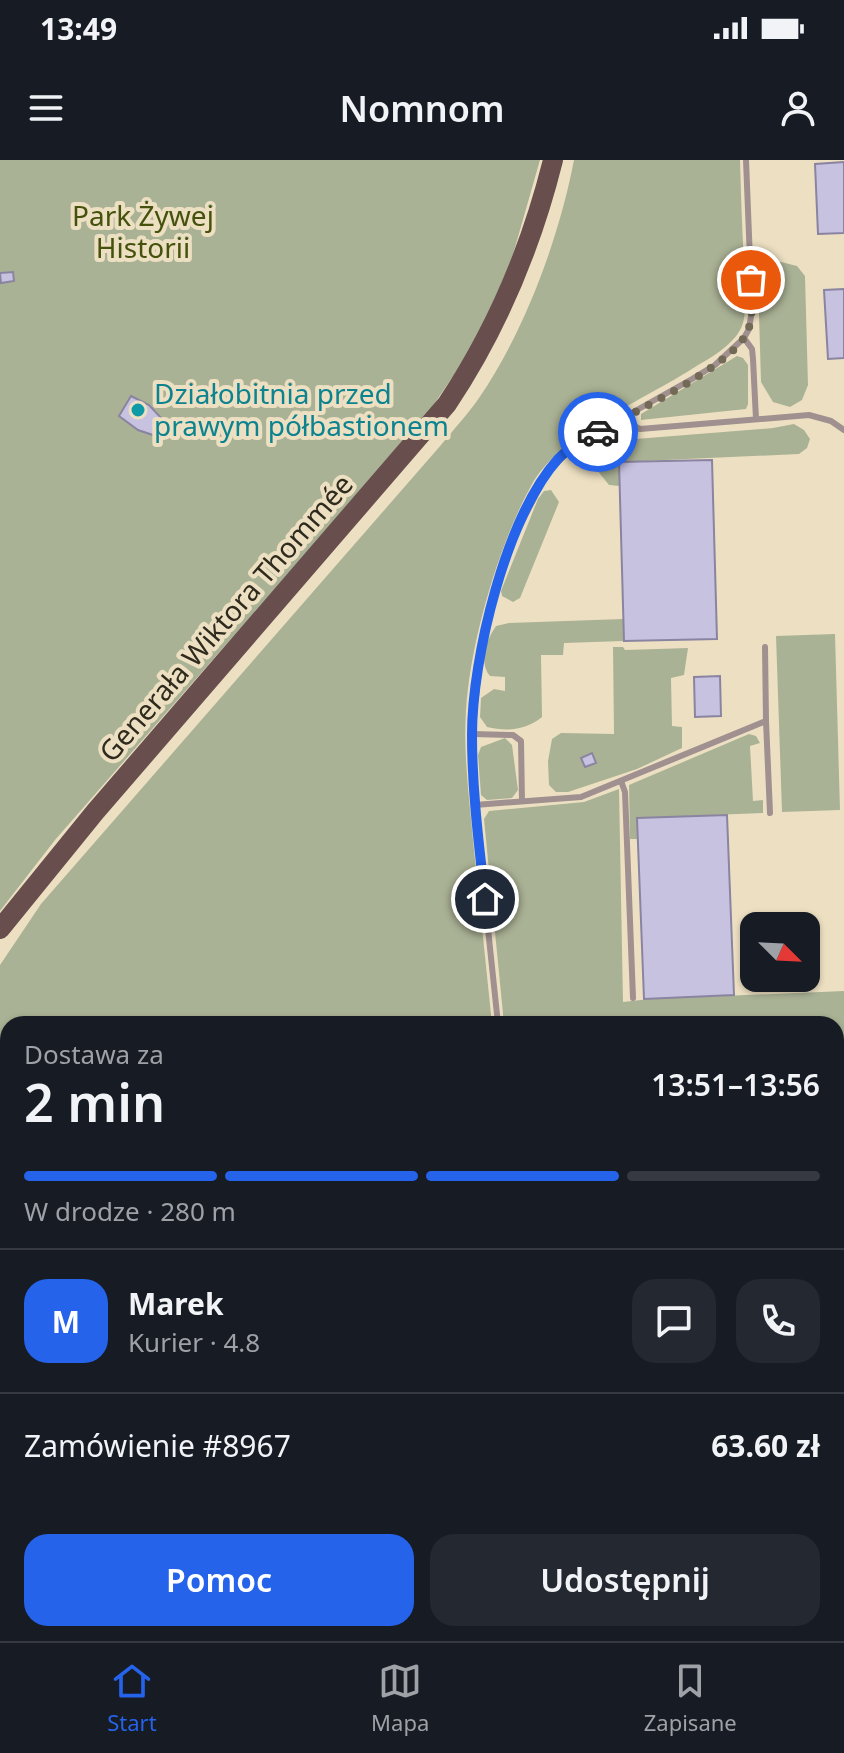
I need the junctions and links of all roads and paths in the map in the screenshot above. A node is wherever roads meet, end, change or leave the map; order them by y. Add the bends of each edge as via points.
1 (553, 160) edge
2 (746, 160) edge
3 (744, 338) junction
4 (626, 416) junction
5 (756, 419) junction
6 (844, 430) edge
7 (765, 647) dead end
8 (766, 721) junction
9 (472, 734) junction
10 (621, 781) junction
11 (522, 801) junction
12 (475, 805) junction
13 (770, 813) dead end
14 (0, 929) edge
15 (633, 998) dead end
16 (497, 1016) edge

1 - 14 main road, Generała Wiktora Thommée via 512,286 485,344 447,404
2 - 3 lane via 752,310
3 - 4 lane via 715,365
3 - 5 lane via 752,349
4 - 5 lane via 640,429
4 - 9 lane via 573,446 535,492 490,606
5 - 6 lane via 809,415
7 - 8 lane
8 - 10 lane
8 - 13 lane
9 - 11 lane via 513,735 521,741
9 - 12 lane
10 - 11 lane via 581,797
10 - 15 lane
11 - 12 lane
12 - 16 lane

